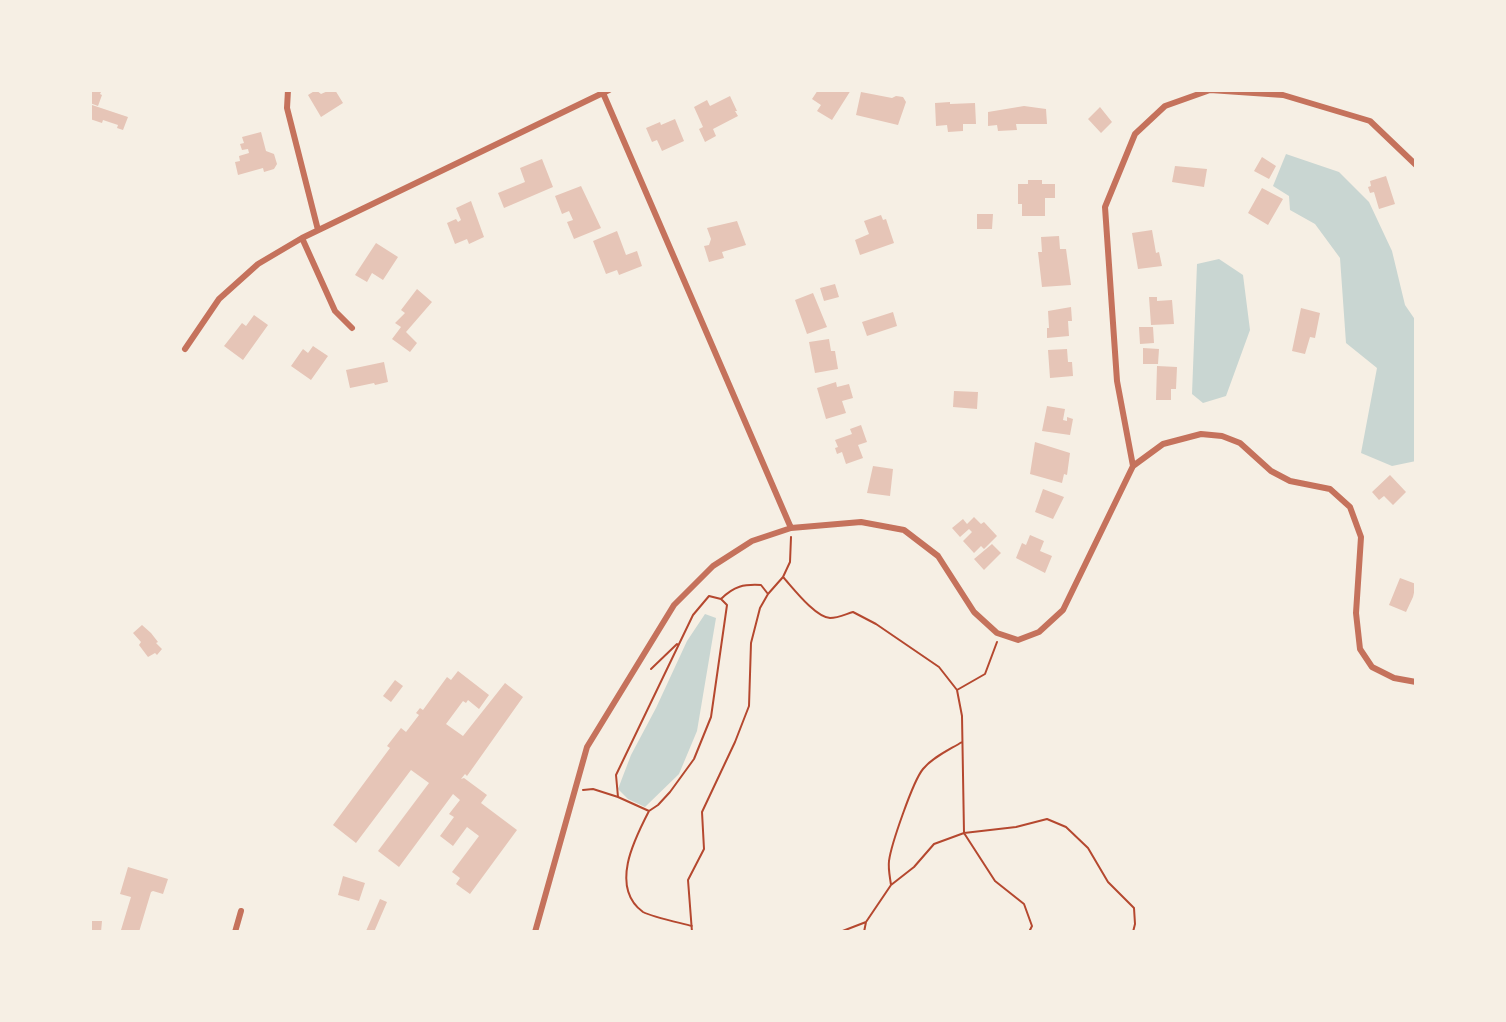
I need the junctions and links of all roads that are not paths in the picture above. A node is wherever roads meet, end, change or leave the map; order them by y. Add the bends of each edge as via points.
1 (288, 90) edge
2 (606, 91) edge
3 (1416, 165) edge
4 (318, 230) junction
5 (302, 238) junction
6 (352, 328) dead end
7 (184, 349) dead end
8 (1133, 466) junction
9 (791, 528) junction
10 (1416, 682) edge
11 (241, 911) dead end
12 (235, 932) edge
13 (535, 932) edge

1 - 4 street via 287,108
2 - 4 street
2 - 9 street
3 - 8 street via 1370,121 1283,94 1210,90 1165,106 1135,134 1105,207 1117,381
4 - 5 street
5 - 6 street via 335,311
5 - 7 street via 258,264 219,300
8 - 9 street via 1063,610 1039,632 1018,640 999,634 974,612 938,556 904,530 861,522
8 - 10 street via 1163,444 1201,434 1222,436 1240,443 1271,471 1290,481 1330,489 1350,507 1361,537 1356,613 1360,649 1372,667 1394,678
9 - 13 street via 752,541 713,566 674,605 587,747
11 - 12 street

